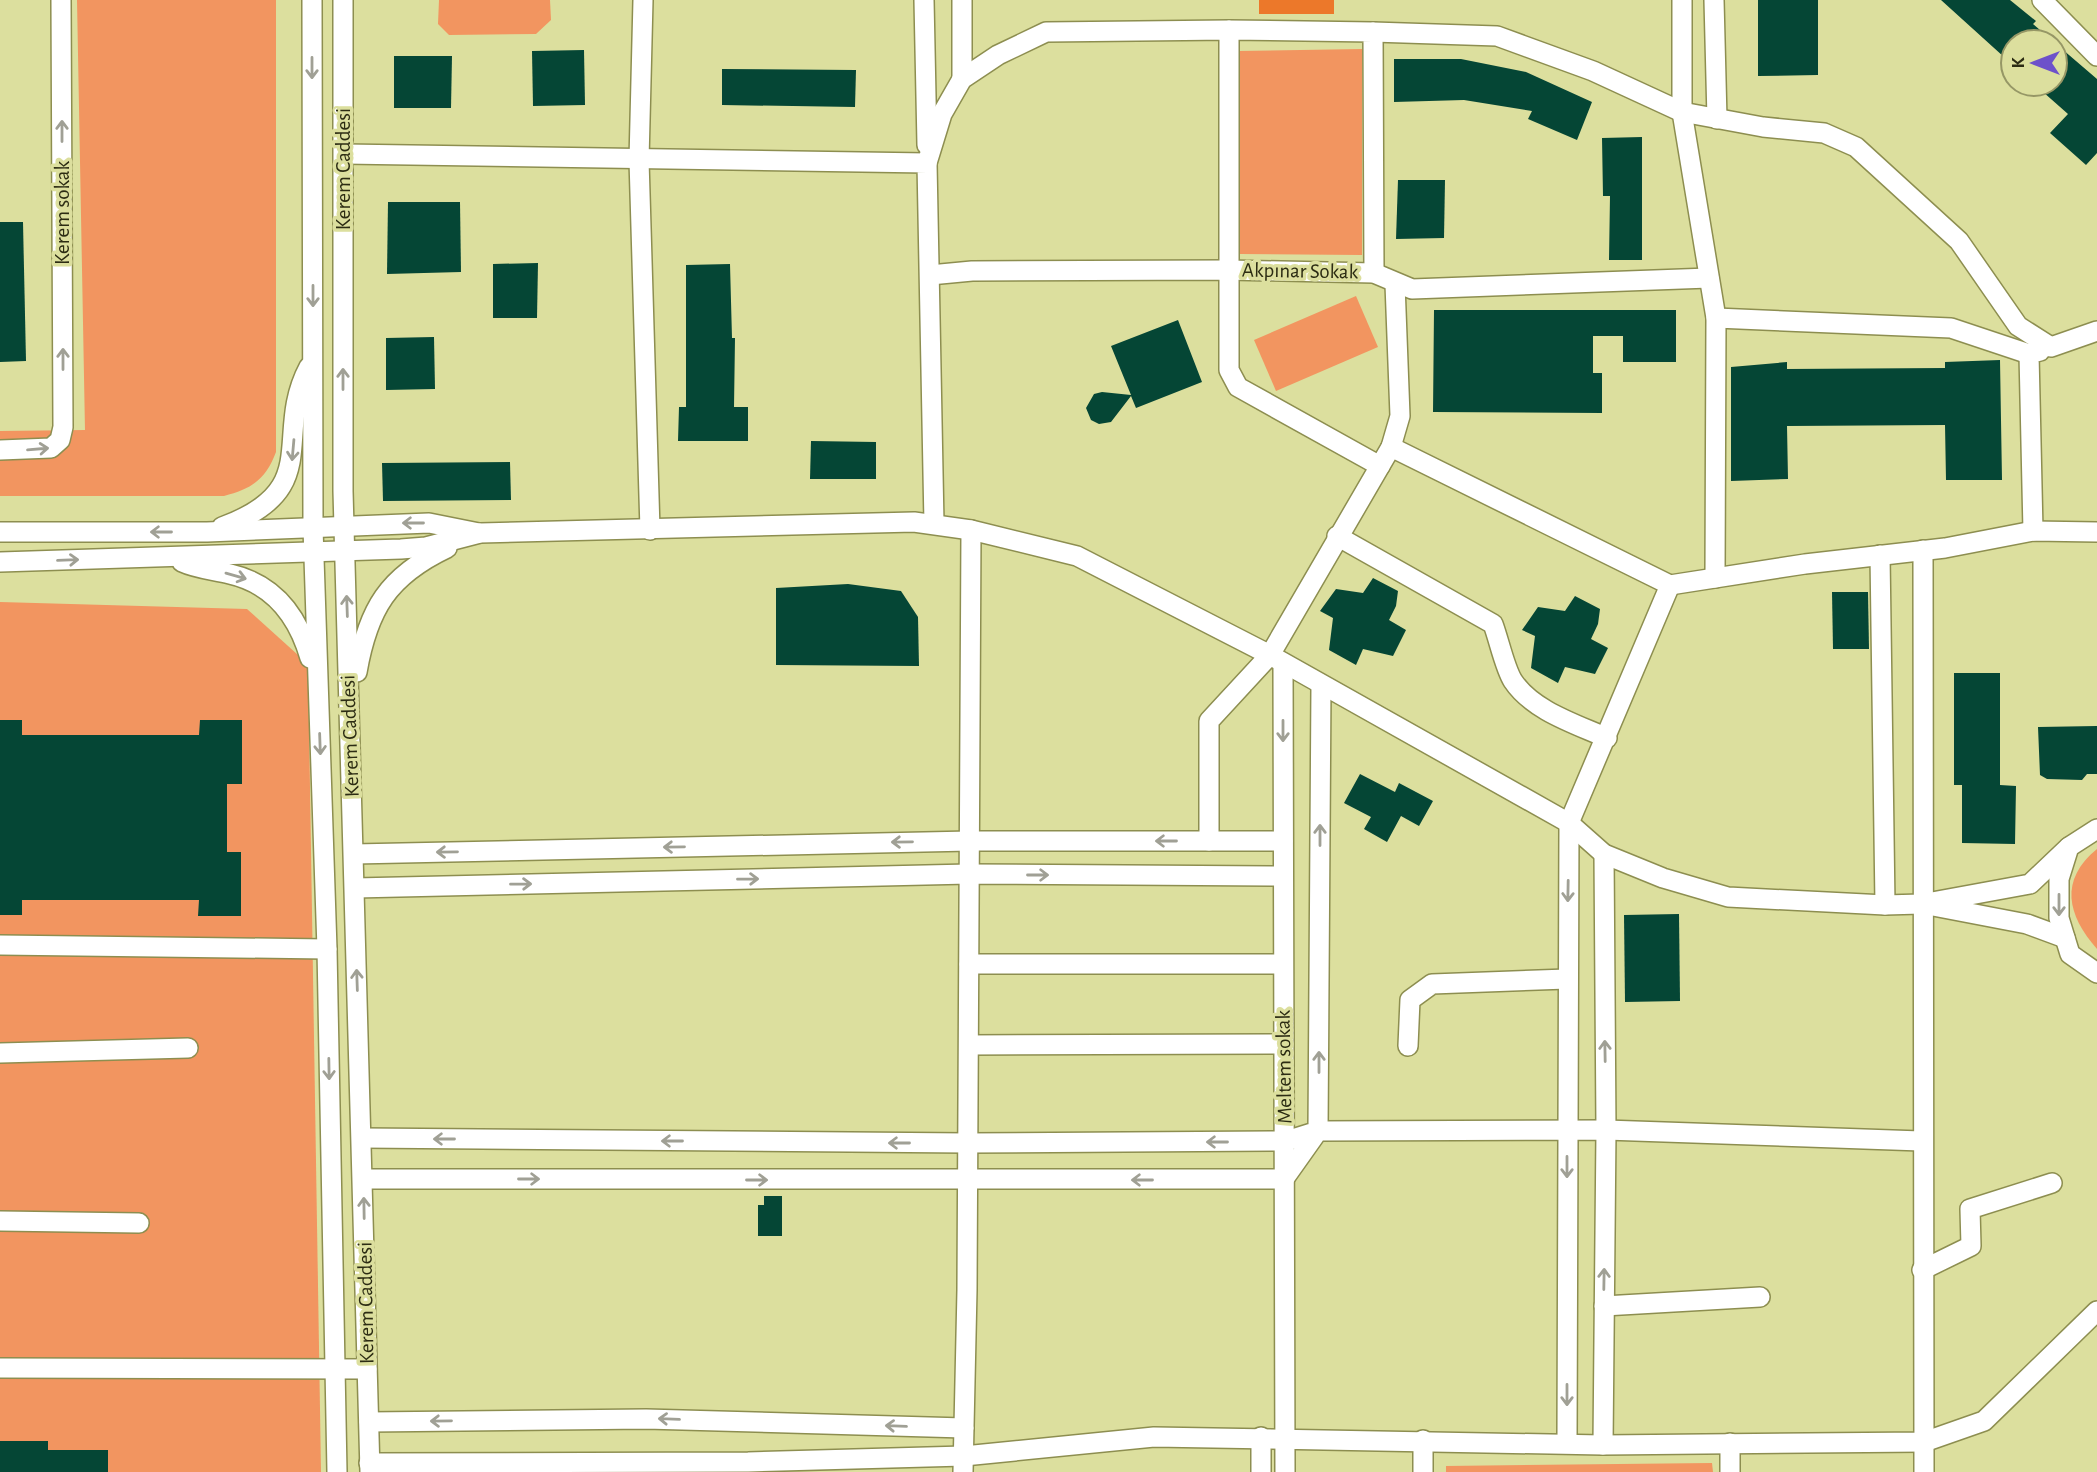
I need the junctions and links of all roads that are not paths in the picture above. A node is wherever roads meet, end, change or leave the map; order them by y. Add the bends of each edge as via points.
1 (61, 0) edge
2 (312, 0) edge
3 (343, 0) edge
4 (643, 0) edge
5 (924, 0) edge
6 (962, 0) edge
7 (1682, 0) edge
8 (1714, 0) edge
9 (2042, 0) edge
10 (1229, 30) junction
11 (1373, 33) junction
12 (2097, 55) edge
13 (962, 79) junction
14 (1682, 112) junction
15 (1717, 118) junction
16 (344, 154) junction
17 (639, 160) junction
18 (927, 163) junction
19 (1228, 270) junction
20 (1374, 273) junction
21 (930, 275) junction
22 (1709, 278) junction
23 (1395, 284) junction
24 (1716, 318) junction
25 (2097, 331) edge
26 (2051, 347) junction
27 (2029, 354) junction
28 (313, 360) junction
29 (1391, 447) junction
30 (0, 450) edge
31 (1380, 466) junction
32 (934, 524) junction
33 (344, 526) junction
34 (313, 528) junction
35 (650, 530) junction
36 (971, 530) junction
37 (2032, 531) junction
38 (0, 532) edge
39 (207, 532) junction
40 (480, 533) junction
41 (2097, 533) edge
42 (1337, 537) junction
43 (1923, 550) junction
44 (345, 551) junction
45 (313, 553) junction
46 (1880, 555) junction
47 (171, 557) junction
48 (0, 562) edge
49 (1715, 578) junction
50 (1670, 585) junction
51 (1277, 659) junction
52 (1321, 685) junction
53 (319, 695) junction
54 (350, 711) junction
55 (1607, 738) junction
56 (1569, 823) junction
57 (2097, 829) edge
58 (970, 841) junction
59 (1209, 841) junction
60 (1283, 841) junction
61 (2069, 847) junction
62 (1604, 853) junction
63 (354, 854) junction
64 (970, 874) junction
65 (1283, 876) junction
66 (355, 888) junction
67 (1922, 904) junction
68 (1885, 905) junction
69 (2065, 938) junction
70 (0, 945) edge
71 (327, 949) junction
72 (969, 964) junction
73 (1283, 964) junction
74 (2097, 973) edge
75 (1567, 979) junction
76 (1283, 1044) junction
77 (968, 1045) junction
78 (1408, 1046) dead end
79 (188, 1048) dead end
80 (0, 1053) edge
81 (1606, 1130) junction
82 (1318, 1131) junction
83 (1567, 1132) junction
84 (362, 1138) junction
85 (1286, 1141) junction
86 (1921, 1141) junction
87 (967, 1143) junction
88 (363, 1179) junction
89 (1284, 1179) junction
90 (968, 1181) junction
91 (2052, 1182) dead end
92 (0, 1221) edge
93 (139, 1223) dead end
94 (1922, 1270) junction
95 (1760, 1297) dead end
96 (1604, 1306) junction
97 (2097, 1311) edge
98 (0, 1368) edge
99 (335, 1369) junction
100 (367, 1369) junction
101 (369, 1422) junction
102 (964, 1428) junction
103 (1261, 1437) junction
104 (1286, 1437) junction
105 (1423, 1440) junction
106 (1924, 1442) junction
107 (1567, 1443) junction
108 (1730, 1443) junction
109 (1603, 1445) junction
110 (963, 1464) edge
111 (370, 1468) edge
112 (338, 1472) edge
113 (1261, 1472) edge
114 (1286, 1472) edge
115 (1423, 1472) edge
116 (1730, 1472) edge
117 (1924, 1472) edge

30 -> 1 street, Kerem sokak via 51,448 60,440 63,427
2 -> 28 street, Kerem Caddesi
3 - 16 street, Kerem Caddesi
4 - 17 street
5 - 18 street
6 - 13 street
7 - 14 street
8 - 15 street
9 - 12 street
10 - 11 street
10 - 13 street via 1046,33 998,55
10 - 19 street
11 - 14 street via 1497,36 1593,71
11 - 20 street
13 - 18 street via 942,114
14 - 15 street
14 - 22 street
15 - 26 street via 1824,133 1856,147 1959,241 2018,326
16 - 17 street
33 -> 16 street, Kerem Caddesi
17 - 18 street
17 - 35 street
18 - 21 street
19 - 20 street, Akpınar Sokak
19 - 21 street, Akpınar Sokak
19 - 31 street via 1229,370 1238,387
20 - 23 street, Akpınar Sokak
21 - 32 street
22 - 23 street, Akpınar Sokak via 1412,289
22 - 24 street
23 - 29 street via 1400,416
24 - 27 street via 1951,328
24 - 49 street
25 - 26 street
26 - 27 street
27 - 37 street
28 - 34 street, Kerem Caddesi
28 -> 39 street via 298,394 292,464 282,485 258,509
29 - 31 street
29 - 50 street
31 - 42 street
32 - 35 street
32 - 36 street
33 - 34 street
40 -> 33 street via 429,523
33 - 44 street, Kerem Caddesi
34 - 39 street
34 - 45 street, Kerem Caddesi
35 - 40 street
36 - 51 street via 1077,556
36 - 58 street
37 - 41 street
37 - 43 street
39 -> 38 street
40 - 44 street via 426,547
40 - 54 street via 416,566 374,608 363,636
42 - 51 street
42 - 55 street via 1493,624 1511,680 1522,692
43 - 46 street
43 - 67 street
44 - 45 street
54 -> 44 street, Kerem Caddesi
45 - 47 street
45 - 53 street, Kerem Caddesi
46 - 49 street
46 - 68 street
48 -> 47 street
47 -> 53 street via 245,578 275,597 301,631
49 - 50 street
50 - 55 street
51 - 52 street
51 - 59 street via 1209,721
51 -> 60 street, Meltem sokak
52 - 56 street
82 -> 52 street, Meltem sokak
53 -> 71 street, Kerem Caddesi
54 - 63 street, Kerem Caddesi
55 - 56 street
56 - 62 street
56 -> 75 street
57 - 61 street
59 -> 58 street
58 -> 63 street
58 - 64 street
59 - 60 street
60 - 65 street, Meltem sokak
61 - 67 street via 2030,884
61 -> 69 street via 2059,879 2059,918
62 - 68 street via 1662,878 1728,897
81 -> 62 street
63 - 66 street, Kerem Caddesi
64 -> 65 street
66 -> 64 street
64 - 72 street
65 - 73 street, Meltem sokak
84 -> 66 street, Kerem Caddesi
67 - 68 street
67 - 69 street via 2027,924
67 - 86 street
69 - 74 street via 2070,954
70 - 71 street
71 -> 99 street, Kerem Caddesi
72 - 73 street
72 - 77 street
73 - 76 street, Meltem sokak
75 - 78 street via 1432,984 1410,1000
75 - 83 street
76 - 77 street
76 - 85 street, Meltem sokak
77 - 87 street
79 - 80 street
81 - 83 street
81 - 86 street
96 -> 81 street
82 - 83 street
82 - 85 street
82 - 89 street
83 -> 107 street
87 -> 84 street
84 - 88 street, Kerem Caddesi
85 -> 87 street
85 - 89 street, Meltem sokak
86 - 94 street
87 - 90 street
88 -> 90 street
100 -> 88 street, Kerem Caddesi
89 -> 90 street
89 - 104 street, Meltem sokak
90 - 102 street
91 - 94 street via 1970,1209 1971,1246
92 - 93 street
94 - 106 street
95 - 96 street
96 - 109 street
97 - 106 street via 1984,1421
98 - 99 street
99 - 100 street
99 - 112 street, Kerem Caddesi
100 - 101 street, Kerem Caddesi
102 -> 101 street via 646,1419
101 - 111 street, Kerem Caddesi
102 - 110 street
103 - 104 street
103 - 110 street via 1154,1437
103 - 113 street
104 - 105 street
104 - 114 street, Meltem sokak
105 - 107 street
105 - 115 street
106 - 108 street
106 - 117 street
107 - 109 street
108 - 109 street
108 - 116 street
110 - 111 street

